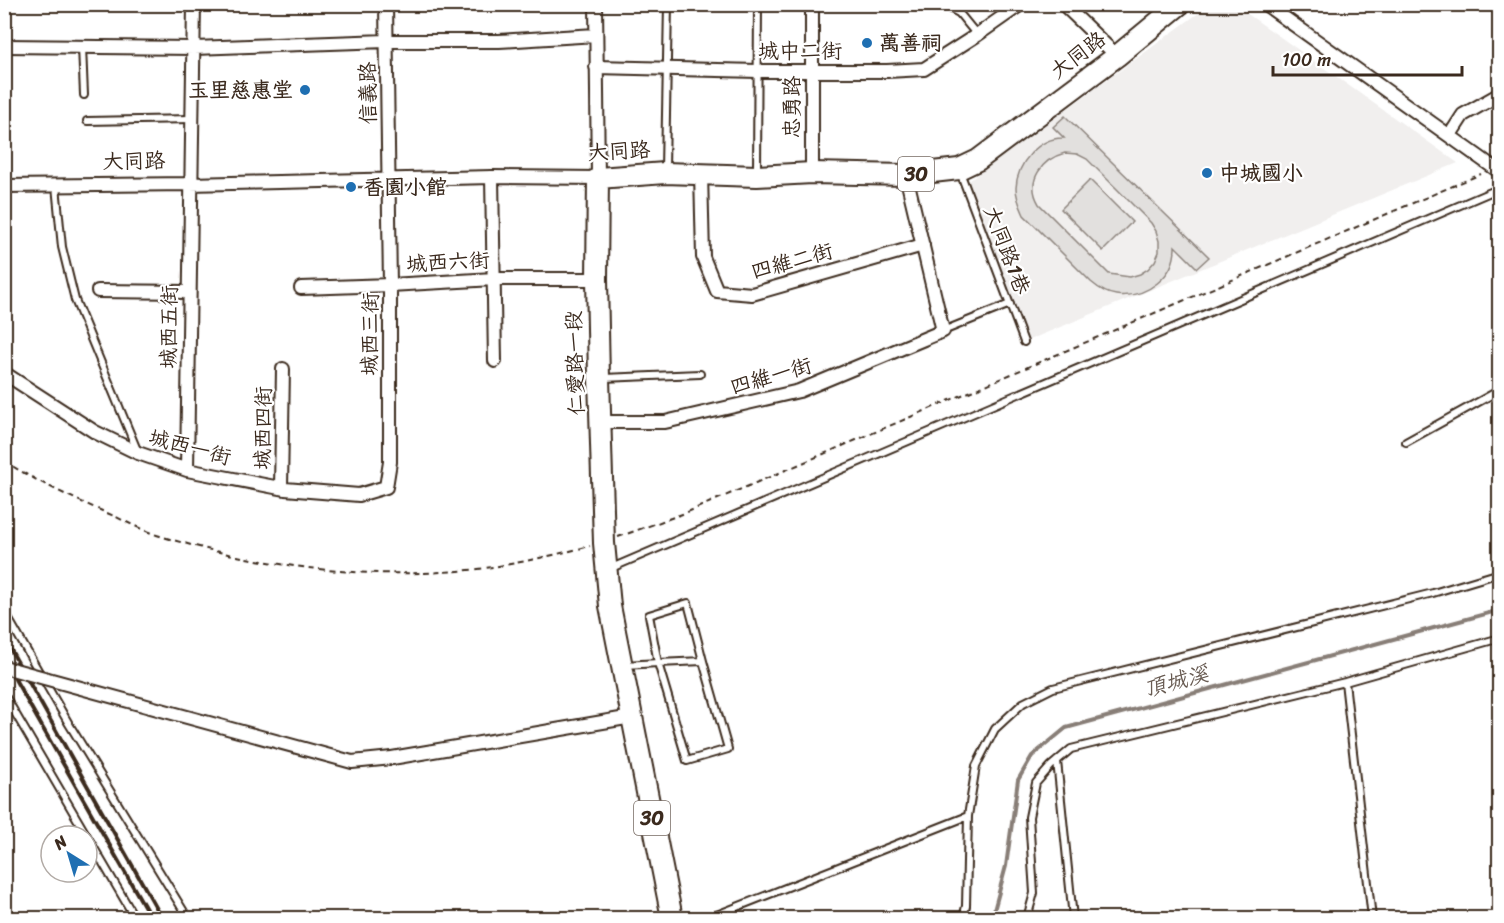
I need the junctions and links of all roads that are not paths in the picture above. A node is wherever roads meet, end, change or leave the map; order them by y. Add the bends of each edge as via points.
1 (194, 4) edge
2 (386, 4) edge
3 (596, 4) edge
4 (668, 4) edge
5 (758, 4) edge
6 (812, 4) edge
7 (942, 4) edge
8 (1021, 4) edge
9 (1063, 4) edge
10 (1180, 4) edge
11 (1265, 4) edge
12 (596, 35) junction
13 (977, 35) junction
14 (386, 41) junction
15 (4, 46) edge
16 (82, 46) junction
17 (194, 48) junction
18 (1117, 56) junction
19 (596, 67) junction
20 (666, 69) junction
21 (812, 70) junction
22 (758, 71) junction
23 (1500, 94) edge
24 (84, 95) dead end
25 (192, 119) junction
26 (87, 121) dead end
27 (1450, 135) junction
28 (959, 169) junction
29 (1497, 170) edge
30 (665, 173) junction
31 (701, 173) junction
32 (812, 173) junction
33 (906, 175) junction
34 (757, 176) junction
35 (492, 177) junction
36 (598, 178) junction
37 (389, 180) junction
38 (190, 184) junction
39 (4, 186) edge
40 (56, 186) junction
41 (1500, 188) edge
42 (1500, 200) edge
43 (1500, 216) edge
44 (923, 245) junction
45 (494, 279) junction
46 (597, 279) junction
47 (390, 285) junction
48 (301, 288) dead end
49 (98, 291) dead end
50 (188, 292) junction
51 (1010, 304) junction
52 (944, 331) junction
53 (1024, 342) dead end
54 (495, 361) dead end
55 (284, 369) dead end
56 (4, 373) edge
57 (700, 375) dead end
58 (599, 378) junction
59 (1500, 390) edge
60 (601, 422) junction
61 (1406, 442) dead end
62 (138, 453) junction
63 (187, 470) junction
64 (386, 487) joint
65 (281, 488) junction
66 (607, 570) junction
67 (1500, 573) edge
68 (4, 611) edge
69 (1500, 638) edge
70 (704, 661) junction
71 (658, 663) junction
72 (622, 665) junction
73 (4, 667) edge
74 (1345, 681) junction
75 (4, 694) edge
76 (632, 717) junction
77 (1057, 761) junction
78 (968, 816) junction
79 (135, 918) edge
80 (188, 918) edge
81 (672, 918) edge
82 (709, 918) edge
83 (963, 918) edge
84 (1027, 918) edge
85 (1073, 918) edge
86 (1372, 918) edge

1 - 17 street, 城西五街
2 - 14 street, 信義路
3 - 12 street, 仁愛路一段
4 - 20 lane
5 - 22 lane
6 - 21 street, 忠勇路
7 - 13 lane via 959,13
8 - 13 street, 城中二街
9 - 18 street
10 - 18 main road, 大同路 / 30
11 - 27 street
12 - 14 street via 499,41
12 - 19 street, 仁愛路一段
13 - 21 street, 城中二街 via 924,69
14 - 17 street
14 - 37 street, 信義路
15 - 16 street
16 - 17 street
16 - 24 lane
17 - 25 street, 城西五街
18 - 28 main road, 大同路 / 30 via 978,160
19 - 20 street, 城中二街
19 - 36 street, 仁愛路一段
20 - 22 street, 城中二街
20 - 30 lane
21 - 22 street, 城中二街
21 - 32 street, 忠勇路
22 - 34 lane
23 - 27 street via 1463,115
25 - 26 lane
25 - 38 street, 城西五街
27 - 29 street
28 - 33 main road, 大同路 / 30
28 - 51 lane, 大同路1巷
30 - 31 main road, 大同路 / 30
30 - 36 main road, 大同路 / 30
31 - 34 main road, 大同路 / 30
31 - 44 street, 四維二街 via 703,257 717,291 753,294
32 - 33 main road, 大同路 / 30
32 - 34 main road, 大同路 / 30
33 - 44 street
35 - 36 street, 大同路
35 - 37 street, 大同路
35 - 45 street
36 - 46 main road, 仁愛路一段 / 30
37 - 38 street, 大同路
37 - 47 street, 城西三街
38 - 40 street, 大同路
38 - 50 street, 城西五街
39 - 40 street, 大同路
40 - 62 lane via 62,247 73,292
41 - 66 lane
42 - 43 lane
44 - 52 street
45 - 46 street, 城西六街
45 - 47 street, 城西六街
45 - 54 street
46 - 58 main road, 仁愛路一段 / 30
47 - 48 street, 城西六街
47 - 64 street, 城西三街 via 390,462
49 - 50 street
50 - 63 street, 城西五街
51 - 52 lane, 四維一街
51 - 53 lane, 大同路1巷
52 - 60 street, 四維一街 via 799,392 665,422
55 - 65 street, 城西四街
56 - 62 street, 城西一街 via 95,432
57 - 58 lane
58 - 60 main road, 仁愛路一段 / 30
59 - 61 lane
60 - 66 main road, 仁愛路一段 / 30
62 - 63 street, 城西一街
63 - 65 street, 城西一街
64 - 65 street, 城西一街 via 359,495
66 - 72 main road, 仁愛路一段 / 30
67 - 78 lane via 1053,687 1023,703 995,729 976,765
68 - 80 lane
69 - 74 lane
70 - 71 lane
70 - 71 lane via 688,603 649,615
70 - 71 lane via 728,749 687,761
71 - 72 lane
72 - 76 main road, 仁愛路一段 / 30
73 - 76 street, bridge via 352,762
74 - 77 lane via 1071,749
74 - 86 lane
75 - 79 lane
76 - 81 main road, 30
77 - 84 lane via 1036,783 1029,816 1034,893
77 - 85 lane
78 - 82 lane
78 - 83 lane

